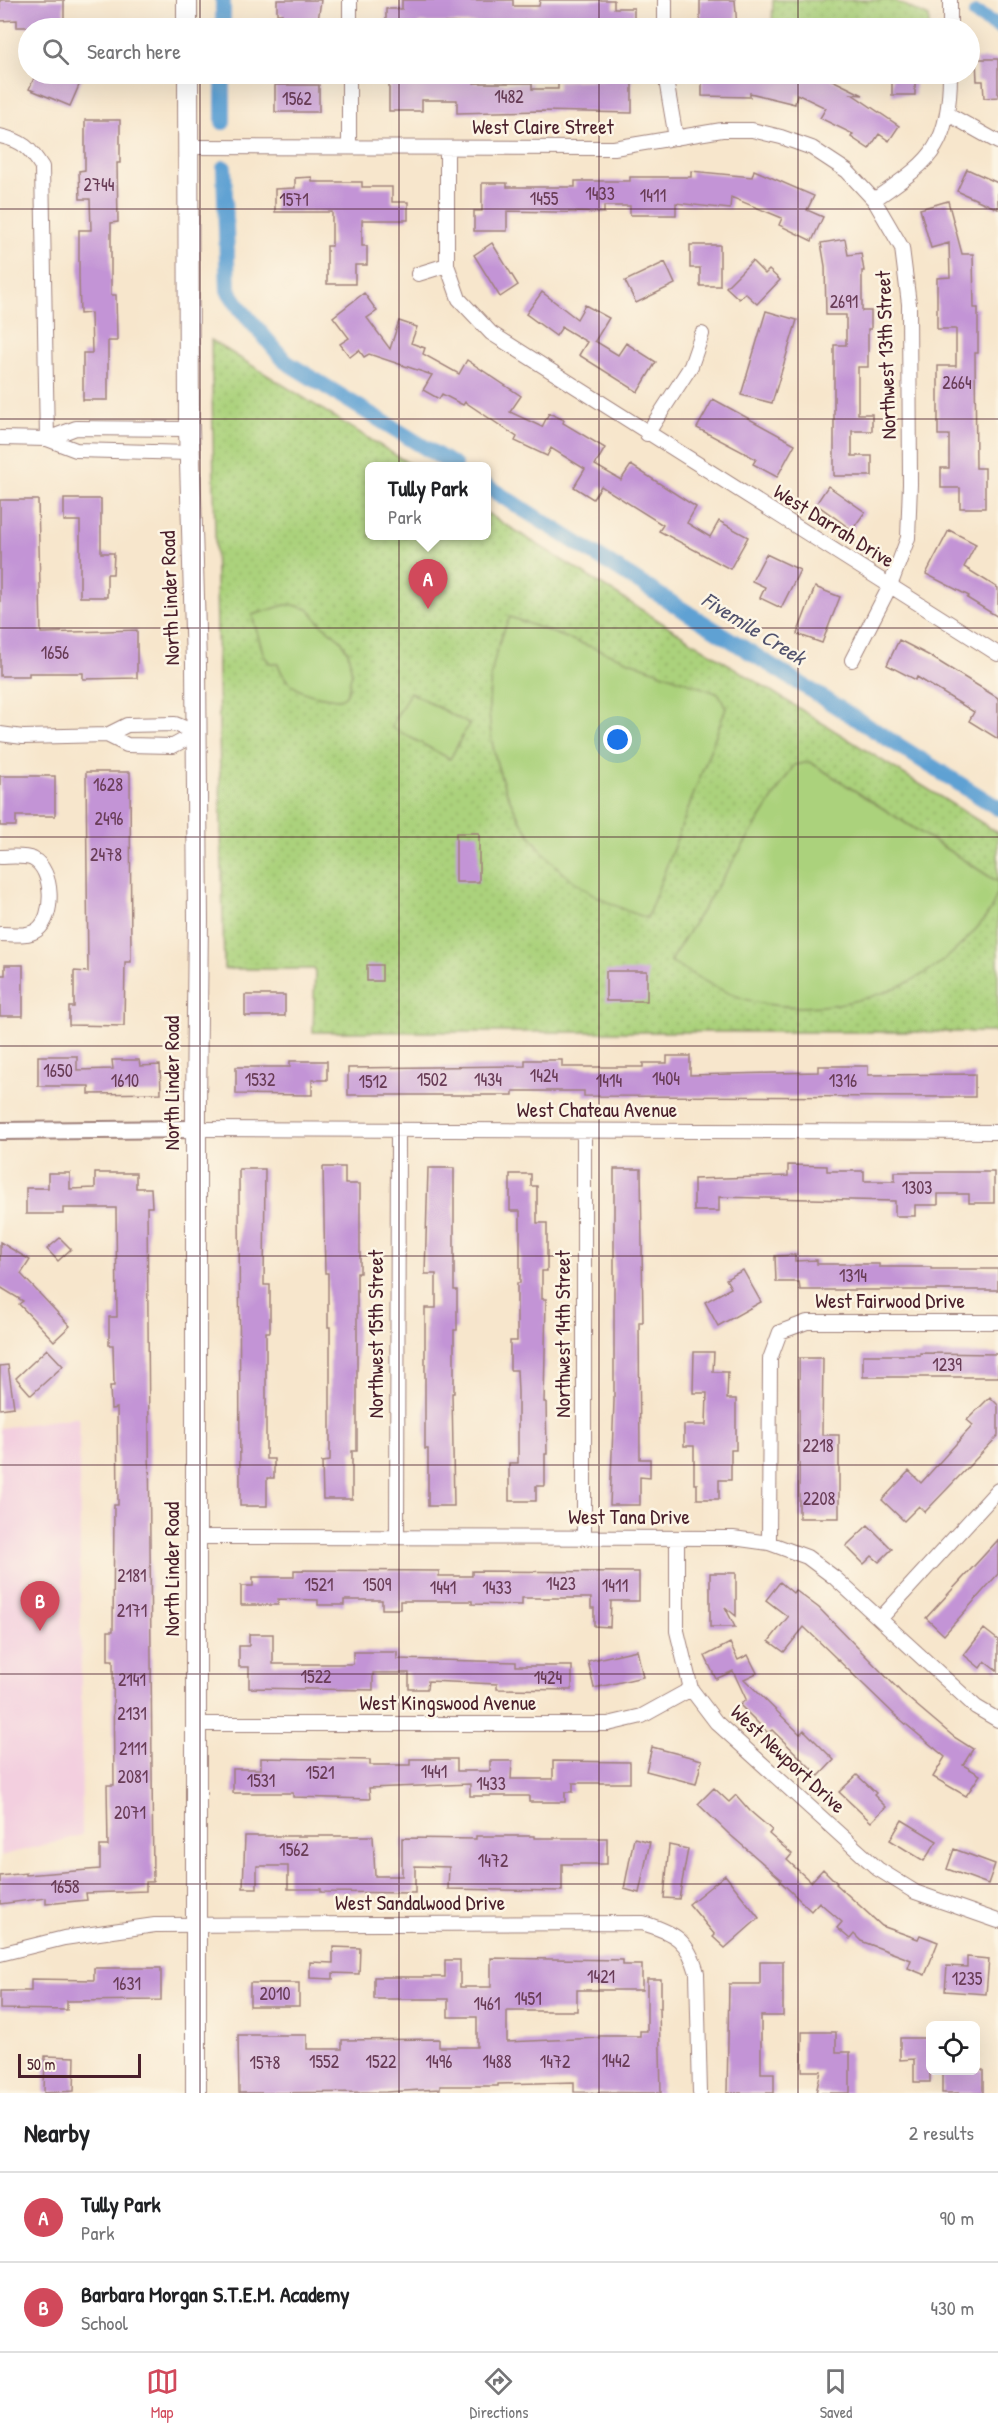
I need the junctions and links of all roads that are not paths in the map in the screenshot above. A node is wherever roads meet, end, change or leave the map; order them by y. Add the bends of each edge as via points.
1 (187, 0) edge
2 (350, 0) edge
3 (665, 0) edge
4 (950, 0) edge
5 (187, 18) edge
6 (350, 18) edge
7 (665, 18) edge
8 (950, 18) edge
9 (188, 84) edge
10 (349, 84) edge
11 (667, 84) edge
12 (950, 84) edge
13 (948, 114) junction
14 (0, 136) edge
15 (676, 138) junction
16 (998, 142) edge
17 (188, 147) junction
18 (349, 147) junction
19 (447, 148) junction
20 (874, 200) junction
21 (447, 266) junction
22 (418, 274) dead end
23 (702, 334) dead end
24 (189, 429) junction
25 (647, 434) junction
26 (0, 438) edge
27 (47, 439) junction
28 (190, 453) junction
29 (890, 586) junction
30 (998, 654) edge
31 (852, 660) dead end
32 (197, 733) junction
33 (0, 734) edge
34 (107, 735) junction
35 (0, 857) edge
36 (0, 934) edge
37 (196, 1130) junction
38 (0, 1131) edge
39 (398, 1131) junction
40 (584, 1131) junction
41 (998, 1132) edge
42 (998, 1322) edge
43 (998, 1490) edge
44 (196, 1537) junction
45 (397, 1538) junction
46 (584, 1538) junction
47 (677, 1538) junction
48 (769, 1543) junction
49 (880, 1619) junction
50 (692, 1689) junction
51 (998, 1720) edge
52 (197, 1724) junction
53 (998, 1921) edge
54 (196, 1924) junction
55 (0, 1954) edge
56 (196, 2093) edge
57 (700, 2093) edge

1 - 5 main road
2 - 6 street
3 - 7 street
4 - 8 street
9 - 17 main road, North Linder Road
10 - 18 street
11 - 15 street
12 - 13 street
13 - 16 street
13 - 20 street via 935,147 910,173
14 - 27 street via 15,139 31,150 42,167
15 - 19 street, West Claire Street via 614,148
15 - 20 street, West Claire Street via 722,130 752,130 781,136 812,148 847,171
17 - 18 street, West Claire Street
17 - 24 main road, North Linder Road
18 - 19 street, West Claire Street
19 - 21 street, West Darrah Drive
20 - 29 street, Northwest 13th Street via 902,248 909,304 908,538
21 - 22 street
21 - 25 street, West Darrah Drive via 459,299 491,333
23 - 25 street via 691,366
24 - 27 street via 76,428
24 - 28 main road, North Linder Road
25 - 29 street, West Darrah Drive
26 - 27 street
27 - 28 street via 76,450
28 - 32 main road, North Linder Road
29 - 30 street, West Darrah Drive
29 - 31 street, Northwest 13th Street
32 - 34 street via 175,724 127,724
32 - 34 street via 173,746 127,746
32 - 37 main road, North Linder Road
33 - 34 street
35 - 36 street via 32,859 48,881 48,911 42,925 24,934
37 - 38 street
37 - 39 street, West Chateau Avenue
37 - 44 main road, North Linder Road
39 - 40 street, West Chateau Avenue
39 - 45 street, Northwest 15th Street
40 - 41 street, West Chateau Avenue
40 - 46 street, Northwest 14th Street
42 - 48 street, West Fairwood Drive via 807,1322 780,1332 770,1359
43 - 49 street
44 - 45 street, West Tana Drive
44 - 52 main road, North Linder Road
45 - 46 street, West Tana Drive
46 - 47 street, West Tana Drive
47 - 48 street, West Tana Drive via 733,1538
47 - 50 street, West Newport Drive via 677,1631
48 - 49 street, West Tana Drive via 807,1557
49 - 51 street, West Tana Drive via 976,1707
50 - 52 street, West Kingswood Avenue via 642,1716 608,1724
50 - 53 street, West Newport Drive via 716,1722 878,1869 915,1892
52 - 54 main road, North Linder Road
54 - 55 street, West Sandalwood Drive via 156,1925 64,1938
54 - 56 main road, North Linder Road
54 - 57 street, West Sandalwood Drive via 643,1923 667,1931 682,1941 697,1973

